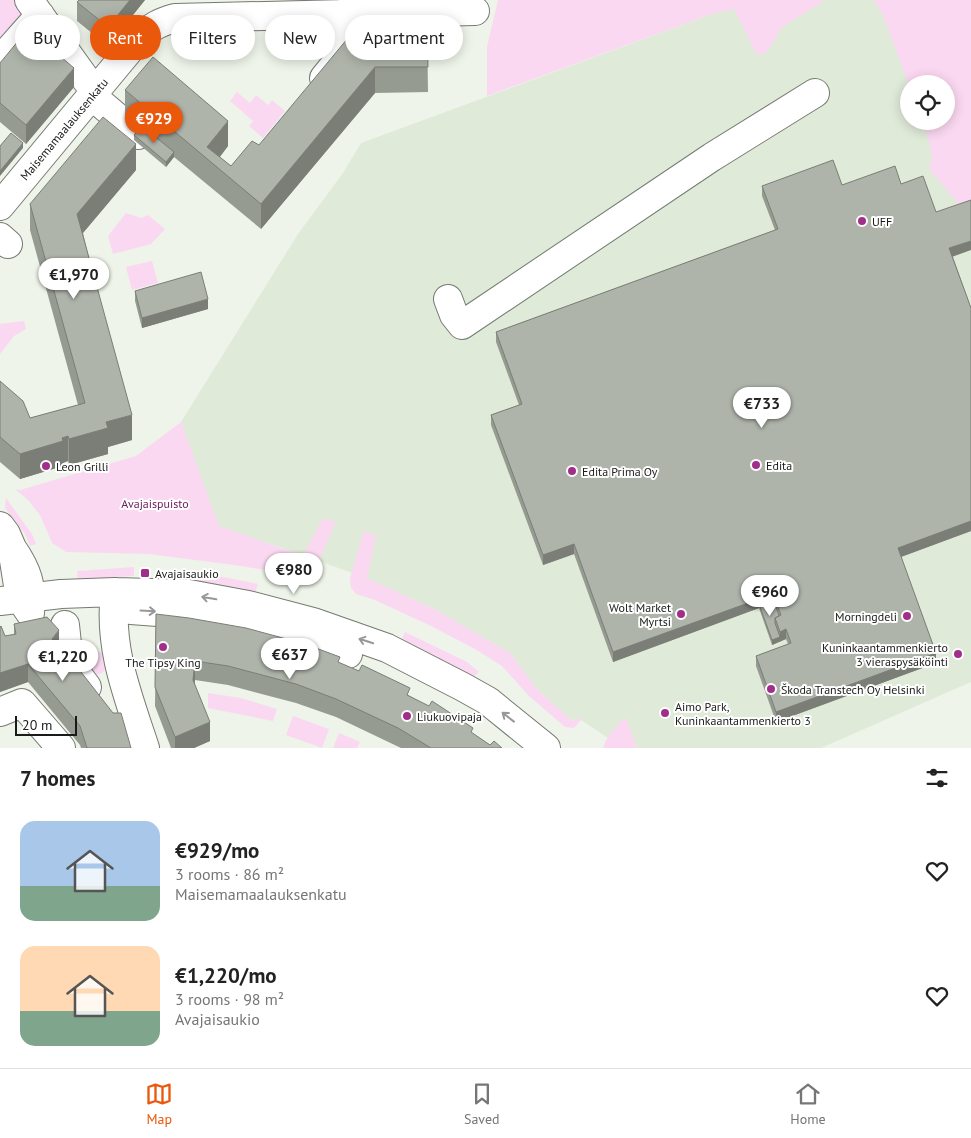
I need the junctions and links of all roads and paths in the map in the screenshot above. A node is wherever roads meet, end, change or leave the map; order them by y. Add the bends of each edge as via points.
1 (35, 7) edge
2 (475, 11) dead end
3 (340, 14) junction
4 (0, 60) edge
5 (95, 93) junction
6 (313, 93) edge
7 (815, 93) dead end
8 (138, 135) edge
9 (0, 206) edge
10 (448, 299) dead end
11 (6, 537) edge
12 (20, 602) edge
13 (113, 608) junction
14 (0, 621) edge
15 (65, 624) dead end
16 (0, 712) edge
17 (136, 719) junction
18 (61, 748) edge
19 (145, 748) edge
20 (519, 748) edge
21 (546, 748) edge

1 - 4 street
1 - 5 street
2 - 3 street, Maisemamaalauksenkatu
3 - 5 street, Maisemamaalauksenkatu via 175,18 160,22 141,36
3 - 6 street via 341,57
5 - 8 street
5 - 9 street, Maisemamaalauksenkatu via 27,192
7 - 10 street via 712,157 462,325
11 - 12 street via 26,570
12 - 13 street via 61,594
12 - 14 street
13 - 17 street via 114,646
13 -> 20 street via 198,615 332,648 373,663 433,692 468,711
21 -> 13 street via 488,701 417,662 313,622 189,594
15 - 17 street via 69,663 114,720
16 - 18 street via 22,703
17 - 19 street

